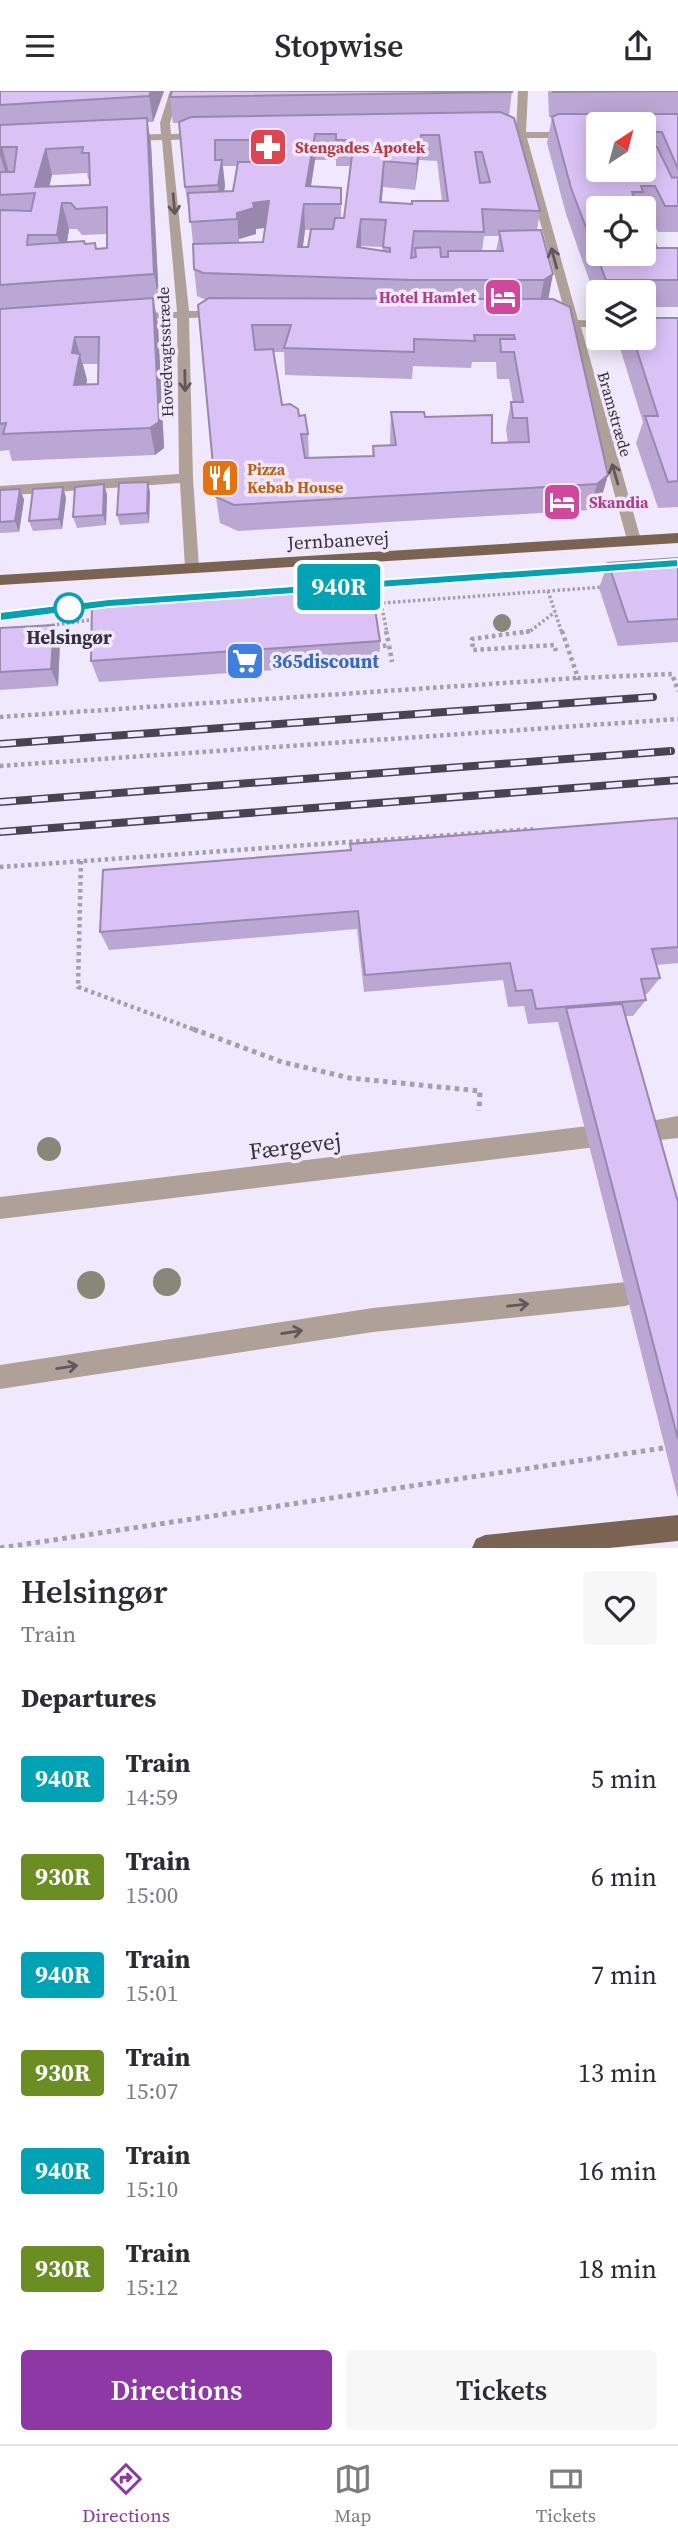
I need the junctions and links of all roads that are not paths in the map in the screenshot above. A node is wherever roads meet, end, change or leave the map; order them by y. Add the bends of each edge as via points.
1 (175, 91) edge
2 (523, 91) edge
3 (481, 135) edge
4 (521, 135) junction
5 (586, 135) edge
6 (168, 136) junction
7 (209, 136) edge
8 (116, 139) edge
9 (183, 313) junction
10 (239, 314) edge
11 (118, 317) edge
12 (530, 323) edge
13 (571, 324) junction
14 (586, 324) edge
15 (186, 478) junction
16 (0, 491) edge
17 (678, 538) edge
18 (634, 540) junction
19 (192, 568) junction
20 (0, 580) edge
21 (678, 1127) edge
22 (641, 1131) edge
23 (596, 1136) edge
24 (0, 1207) edge
25 (626, 1294) dead end
26 (0, 1377) edge
27 (678, 1528) edge
28 (485, 1548) edge

1 - 6 street, Hovedvagtsstræde via 165,123
2 - 4 street, Bramstræde
3 - 4 street
4 - 5 street
13 -> 4 street, Bramstræde
6 - 7 street
6 - 8 street
6 -> 9 street, Hovedvagtsstræde
9 - 10 street
9 - 11 street
9 -> 15 street, Hovedvagtsstræde
12 - 13 street
13 - 14 street
18 -> 13 street, Bramstræde
15 - 16 street
15 - 19 street, Hovedvagtsstræde
17 - 18 main road, Jernbanevej
18 - 19 main road, Jernbanevej
19 - 20 main road, Jernbanevej
21 - 22 street
23 - 24 street, Færgevej
26 -> 25 street via 373,1319
27 - 28 main road

